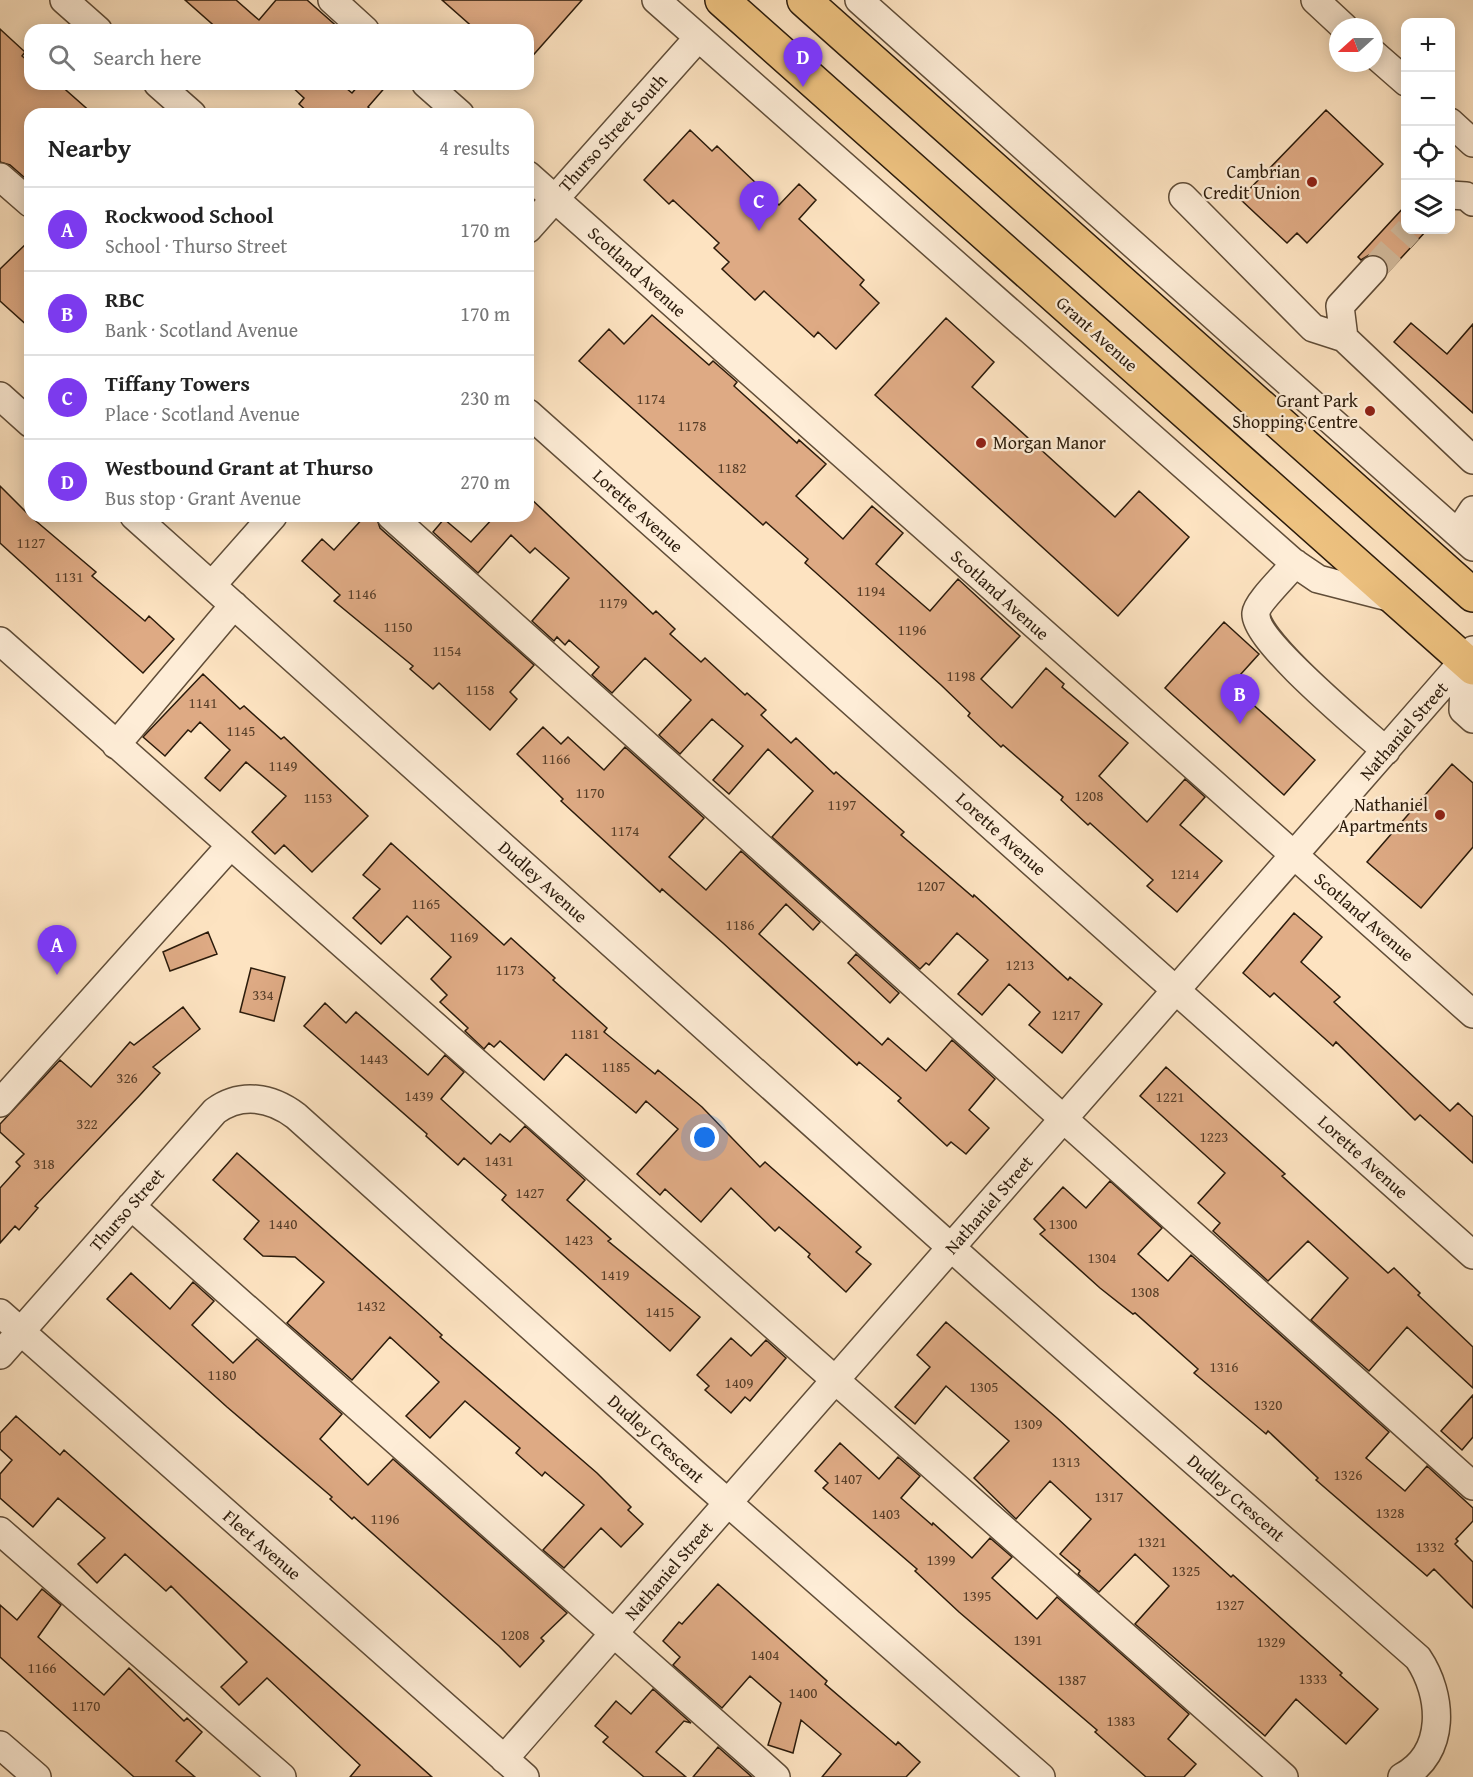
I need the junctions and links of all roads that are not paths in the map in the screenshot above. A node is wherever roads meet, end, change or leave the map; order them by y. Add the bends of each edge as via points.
1 (64, 0) edge
2 (332, 0) edge
3 (656, 0) edge
4 (722, 0) edge
5 (804, 0) edge
6 (859, 0) edge
7 (1315, 0) edge
8 (1334, 18) edge
9 (91, 24) edge
10 (358, 24) edge
11 (698, 38) junction
12 (1383, 62) edge
13 (1401, 78) edge
14 (165, 90) edge
15 (433, 90) edge
16 (185, 108) edge
17 (453, 108) edge
18 (1455, 126) edge
19 (1473, 142) edge
20 (0, 177) edge
21 (534, 180) edge
22 (1455, 195) edge
23 (1183, 197) dead end
24 (24, 198) edge
25 (555, 198) junction
26 (1473, 202) edge
27 (534, 222) edge
28 (1373, 270) tunnel mouth
29 (1344, 338) junction
30 (0, 396) edge
31 (24, 418) edge
32 (534, 418) edge
33 (1473, 460) edge
34 (1473, 510) edge
35 (141, 522) edge
36 (268, 522) edge
37 (398, 522) edge
38 (1465, 540) edge
39 (1295, 563) junction
40 (212, 585) junction
41 (1473, 595) edge
42 (1392, 598) junction
43 (234, 605) junction
44 (0, 641) edge
45 (1470, 660) edge
46 (1473, 719) edge
47 (116, 745) junction
48 (1386, 751) junction
49 (230, 846) junction
50 (1294, 856) junction
51 (1177, 991) junction
52 (1473, 1014) edge
53 (272, 1101) joint
54 (0, 1103) edge
55 (1063, 1120) junction
56 (131, 1206) junction
57 (952, 1247) junction
58 (1473, 1255) edge
59 (0, 1313) edge
60 (21, 1332) junction
61 (0, 1355) edge
62 (837, 1380) junction
63 (1473, 1486) edge
64 (729, 1503) junction
65 (0, 1531) edge
66 (615, 1633) junction
67 (0, 1744) edge
68 (504, 1759) junction
69 (37, 1777) edge
70 (282, 1777) edge
71 (525, 1777) edge
72 (776, 1777) edge
73 (1041, 1777) edge
74 (1284, 1777) edge
75 (1402, 1777) edge

1 - 9 street
2 - 10 street
3 - 11 street
4 - 42 main road, Grant Avenue
5 - 41 main road
6 - 38 street
7 - 8 street
11 - 25 street, Thurso Street South
11 - 39 street
12 - 13 street
14 - 16 street
15 - 17 street
18 - 19 street
20 - 24 street
21 - 25 street, Scotland Avenue
22 - 26 street via 1466,196
23 - 29 street via 1313,328
25 - 27 street, Thurso Street South
25 - 50 street, Scotland Avenue
28 - 29 street via 1340,306
29 - 33 street
30 - 31 street
32 - 51 street, Lorette Avenue
34 - 38 street
35 - 40 street, Dudley Avenue
36 - 40 street
37 - 55 street
39 - 42 street via 1318,579
39 - 48 street via 1261,602 1255,612 1257,625 1273,647
40 - 43 street, Dudley Avenue
42 - 45 main road, Grant Avenue
43 - 47 street
43 - 57 street, Dudley Avenue
44 - 47 street
45 - 46 street via 1463,710
45 - 48 street, Nathaniel Street
47 - 49 street
48 - 50 street, Nathaniel Street
49 - 54 street
49 - 62 street
50 - 51 street, Nathaniel Street
50 - 52 street, Scotland Avenue
51 - 55 street, Nathaniel Street
51 - 58 street, Lorette Avenue
53 - 56 street, Thurso Street via 244,1099 215,1111
53 - 64 street, Dudley Crescent via 296,1116
55 - 57 street, Nathaniel Street
55 - 63 street
56 - 60 street, Thurso Street
56 - 66 street
57 - 62 street, Nathaniel Street
57 - 75 street, Dudley Crescent via 1418,1658 1433,1685 1437,1722 1431,1744 1420,1762
59 - 60 street, Fleet Avenue
60 - 61 street, Thurso Street
60 - 68 street, Fleet Avenue
62 - 64 street, Nathaniel Street
62 - 74 street
64 - 66 street, Nathaniel Street
64 - 73 street, Dudley Crescent
65 - 70 street
66 - 68 street, Nathaniel Street
66 - 72 street
67 - 69 street
68 - 71 street, Fleet Avenue

